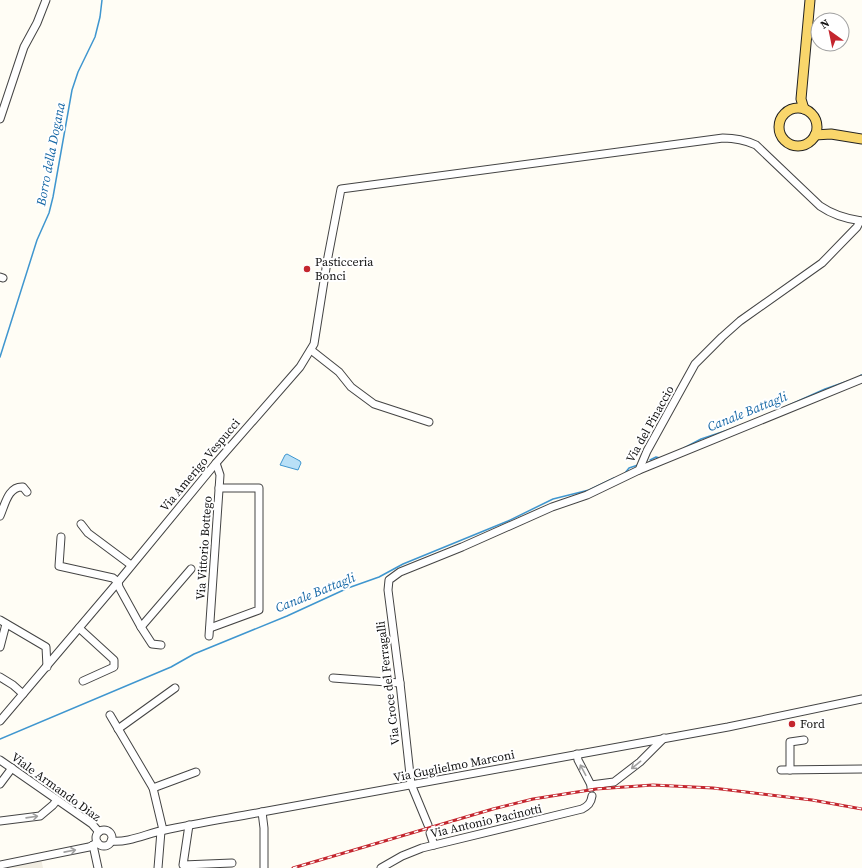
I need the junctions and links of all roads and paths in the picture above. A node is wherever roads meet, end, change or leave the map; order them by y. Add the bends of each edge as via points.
1 (46, 0) edge
2 (810, 0) edge
3 (801, 99) junction
4 (794, 108) junction
5 (804, 109) junction
6 (0, 119) edge
7 (816, 131) junction
8 (862, 139) edge
9 (861, 221) edge
10 (311, 350) junction
11 (862, 379) edge
12 (429, 422) dead end
13 (216, 463) junction
14 (639, 470) junction
15 (220, 488) junction
16 (27, 492) dead end
17 (0, 516) edge
18 (81, 524) dead end
19 (61, 537) dead end
20 (131, 565) junction
21 (191, 569) dead end
22 (389, 580) joint
23 (118, 582) junction
24 (3, 622) edge
25 (140, 627) junction
26 (79, 628) junction
27 (210, 628) junction
28 (209, 636) dead end
29 (161, 645) dead end
30 (0, 647) edge
31 (47, 667) junction
32 (0, 677) edge
33 (333, 678) dead end
34 (83, 681) dead end
35 (400, 683) junction
36 (175, 688) dead end
37 (23, 694) junction
38 (862, 699) edge
39 (110, 714) dead end
40 (0, 721) edge
41 (118, 729) junction
42 (664, 738) junction
43 (804, 740) dead end
44 (577, 754) junction
45 (0, 760) edge
46 (12, 768) junction
47 (862, 769) edge
48 (781, 770) dead end
49 (790, 770) junction
50 (196, 772) dead end
51 (0, 784) edge
52 (411, 784) junction
53 (153, 788) junction
54 (591, 790) junction
55 (55, 798) junction
56 (262, 812) junction
57 (0, 821) edge
58 (189, 825) junction
59 (428, 825) dead end
60 (162, 830) junction
61 (99, 832) junction
62 (430, 833) dead end
63 (111, 841) junction
64 (96, 844) junction
65 (434, 845) junction
66 (232, 863) dead end
67 (0, 865) edge
68 (98, 868) edge
69 (158, 868) edge
70 (264, 868) edge
71 (381, 868) edge

1 - 6 street via 24,47
2 - 3 main road
3 - 4 main road
3 - 5 main road
4 - 5 main road
4 - 7 main road via 788,110 780,120 778,127 783,139 793,146 800,146 811,140
5 - 7 main road via 813,116
7 - 8 main road
9 - 10 street, Via Amerigo Vespucci via 838,217 820,206 756,145 737,138 341,189
9 - 14 street, Via del Pinaccio via 822,263 740,321 695,364
10 - 12 street via 339,372 351,387 374,404
10 - 13 street, Via Amerigo Vespucci
11 - 14 street
13 - 15 street, Via Vittorio Bottego via 220,474
13 - 20 street, Via Amerigo Vespucci
14 - 22 street, Via del Pinaccio via 587,495 552,507 400,572
15 - 27 street, Via Vittorio Bottego
15 - 27 street via 259,488 259,610
16 - 17 street via 23,487 14,489
18 - 20 street via 88,534
19 - 23 street via 59,566 113,578
20 - 23 street, Via Amerigo Vespucci
21 - 25 street
22 - 35 street, Via Croce del Ferragalli via 388,590
23 - 25 street
23 - 26 street, Via Amerigo Vespucci
24 - 30 street
24 - 31 street via 46,647
25 - 29 street via 152,644
26 - 31 street, Via Amerigo Vespucci
26 - 34 street via 114,660 114,667
27 - 28 street, Via Vittorio Bottego
31 - 37 street, Via Amerigo Vespucci
32 - 37 street
33 - 35 street
35 - 52 street, Via Croce del Ferragalli
36 - 41 street
37 - 40 street, Via Amerigo Vespucci
38 - 42 street, Via Guglielmo Marconi
39 - 41 street
41 - 53 street
42 - 44 street, Via Guglielmo Marconi
42 -> 54 street via 640,762 614,782
43 - 49 street via 790,742
44 - 52 street, Via Guglielmo Marconi
54 -> 44 street
45 - 46 street, Viale Armando Diaz
46 - 51 street
46 - 55 street, Viale Armando Diaz
47 - 49 street
48 - 49 street
50 - 53 street
52 - 56 street, Via Guglielmo Marconi
52 - 59 street, Via Croce del Ferragalli
53 - 60 street
54 - 65 street, Via Antonio Pacinotti via 591,802 582,809
57 -> 55 street via 40,816 53,805
55 - 61 street, Viale Armando Diaz via 92,824
56 - 58 street, Via Guglielmo Marconi
56 - 70 street
58 - 60 street, Via Guglielmo Marconi
58 - 66 street via 183,865
60 - 63 street, Via Guglielmo Marconi via 119,842
60 - 69 street
61 - 63 street via 109,832 112,836
61 - 64 street
62 - 65 street
63 - 64 street via 105,846
67 -> 64 street
64 - 68 street
65 - 71 street, Via Antonio Pacinotti via 402,856

